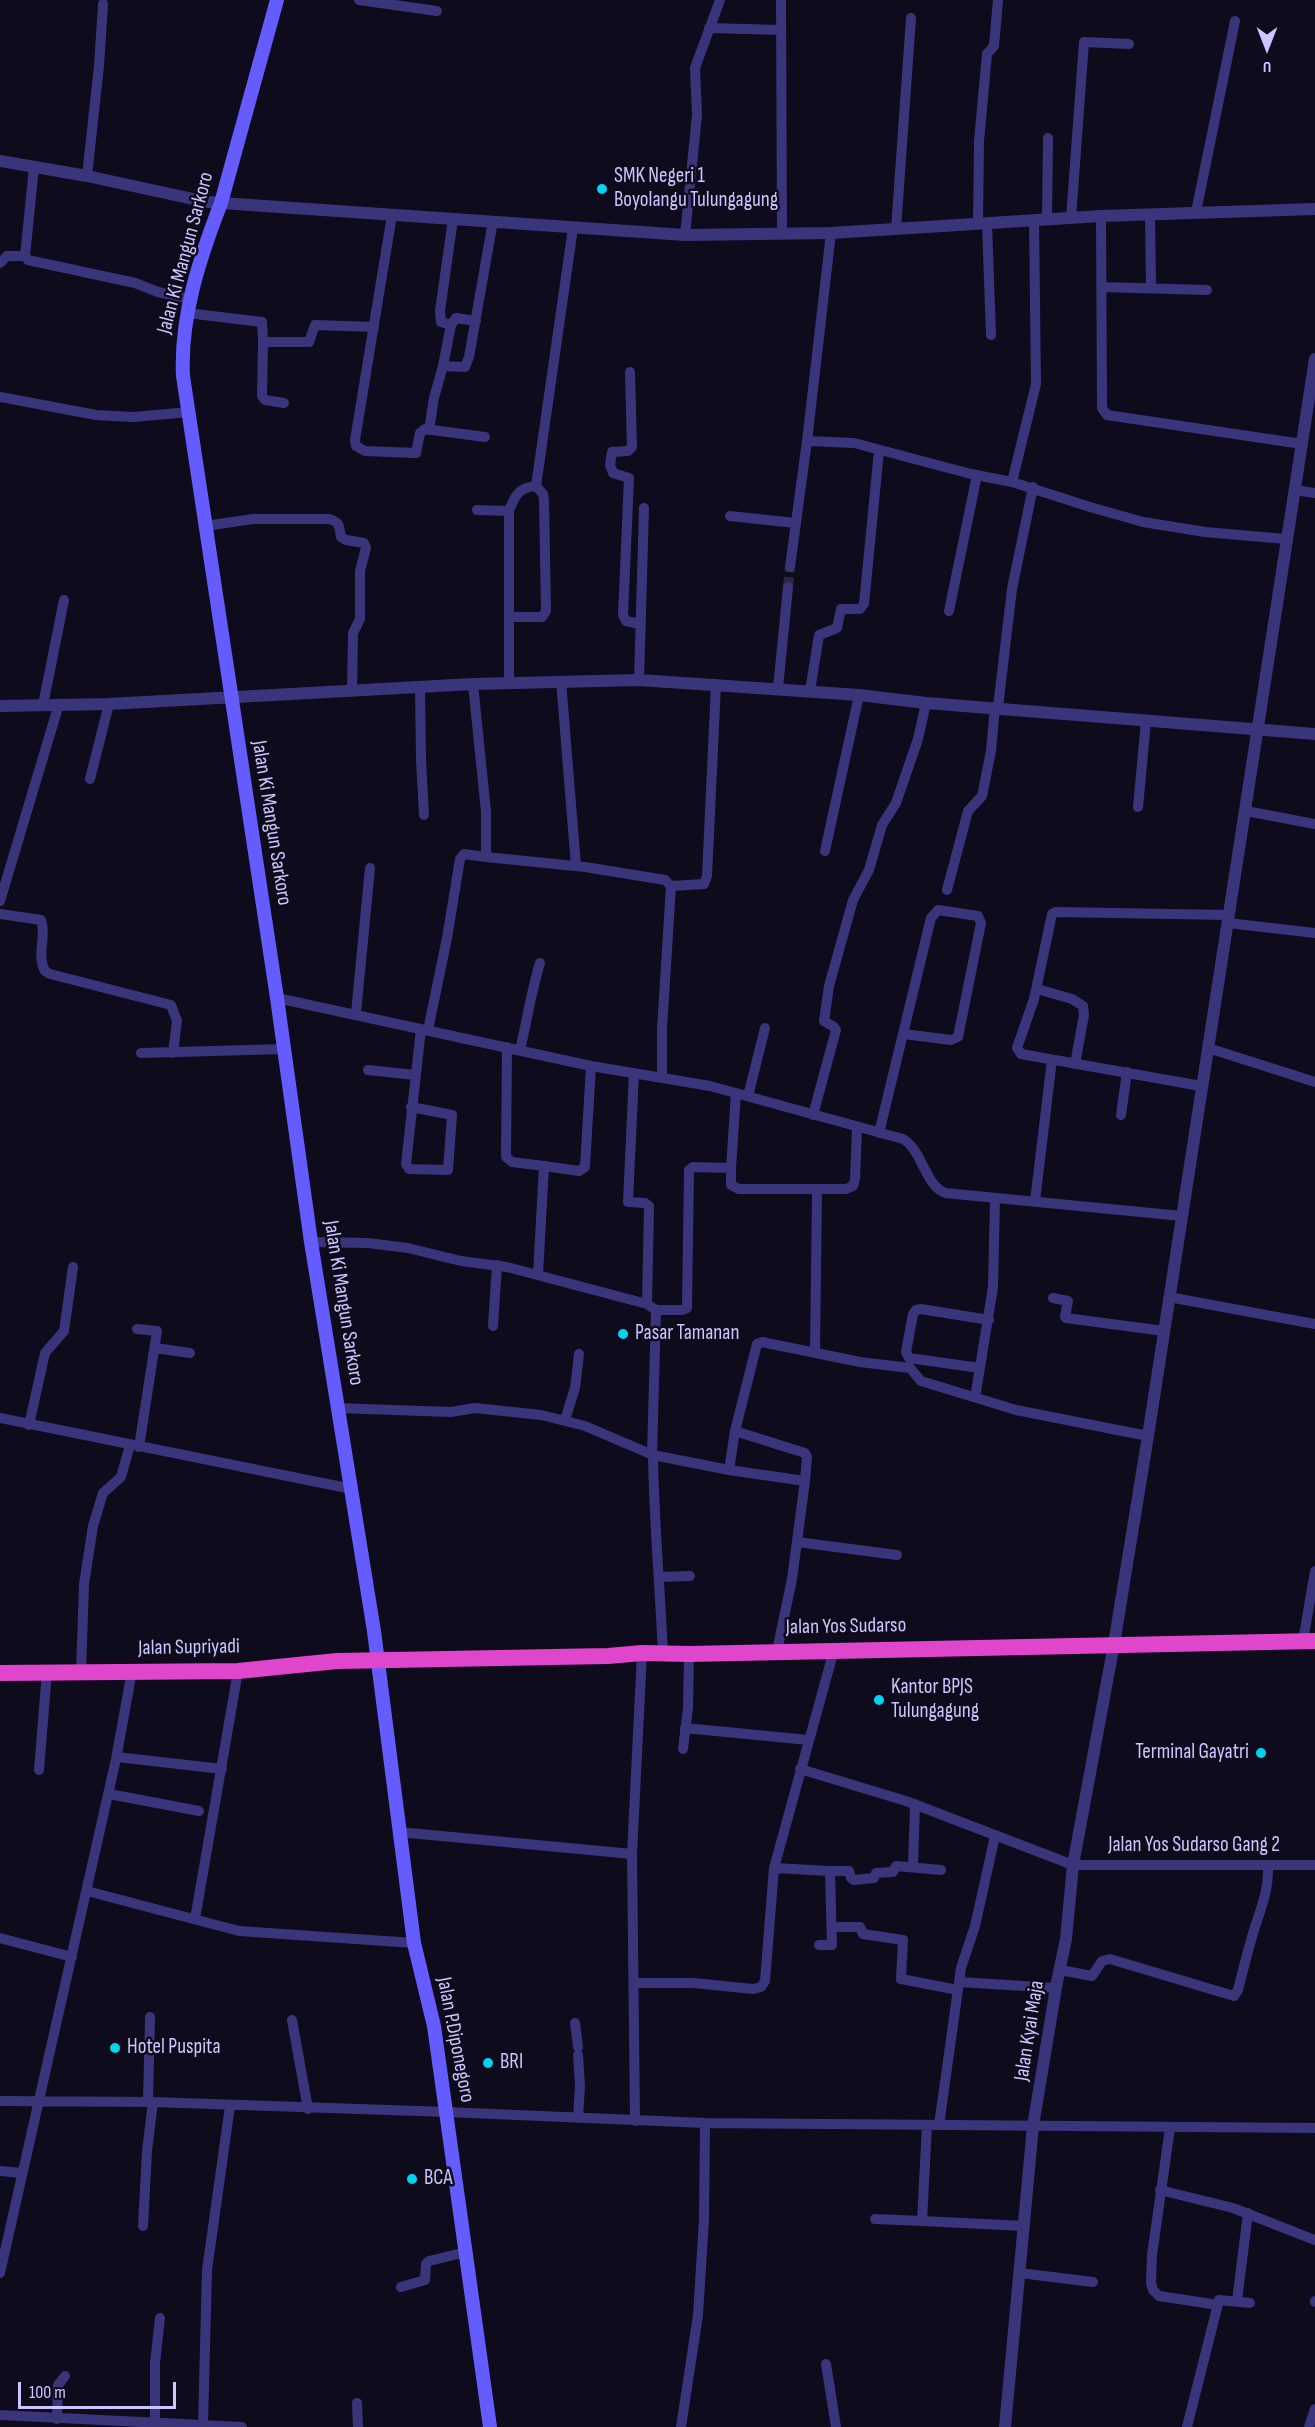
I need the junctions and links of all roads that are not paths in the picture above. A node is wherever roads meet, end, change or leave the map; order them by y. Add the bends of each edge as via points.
1 (277, 0) edge
2 (359, 0) edge
3 (720, 0) edge
4 (781, 0) edge
5 (998, 0) edge
6 (103, 4) dead end
7 (437, 11) dead end
8 (911, 18) dead end
9 (1235, 21) dead end
10 (709, 28) junction
11 (781, 30) junction
12 (1129, 44) dead end
13 (1048, 138) dead end
14 (0, 161) edge
15 (34, 167) junction
16 (87, 176) junction
17 (221, 203) junction
18 (1315, 209) edge
19 (1196, 212) junction
20 (1150, 214) junction
21 (392, 215) junction
22 (1101, 216) junction
23 (1071, 218) junction
24 (453, 219) junction
25 (1047, 220) junction
26 (493, 221) junction
27 (1034, 221) junction
28 (983, 224) junction
29 (573, 228) junction
30 (896, 229) junction
31 (831, 233) junction
32 (782, 234) junction
33 (686, 235) junction
34 (25, 256) junction
35 (0, 263) edge
36 (1102, 287) junction
37 (1151, 287) junction
38 (1207, 290) dead end
39 (191, 299) junction
40 (187, 313) junction
41 (476, 321) junction
42 (451, 325) junction
43 (374, 327) junction
44 (992, 335) dead end
45 (263, 342) junction
46 (1315, 359) edge
47 (443, 366) junction
48 (630, 372) dead end
49 (0, 397) edge
50 (284, 403) dead end
51 (189, 412) junction
52 (429, 430) junction
53 (485, 437) dead end
54 (807, 441) junction
55 (1302, 444) junction
56 (879, 451) junction
57 (977, 475) junction
58 (1012, 482) junction
59 (536, 486) junction
60 (1033, 487) junction
61 (1294, 490) junction
62 (1315, 493) edge
63 (644, 508) dead end
64 (477, 510) dead end
65 (509, 511) junction
66 (730, 516) dead end
67 (795, 523) junction
68 (205, 526) junction
69 (1286, 539) junction
70 (790, 567) tunnel mouth
71 (788, 587) tunnel mouth
72 (64, 600) dead end
73 (949, 611) dead end
74 (509, 617) junction
75 (640, 624) junction
76 (639, 680) junction
77 (561, 681) junction
78 (509, 683) junction
79 (473, 684) junction
80 (716, 684) junction
81 (420, 686) junction
82 (778, 688) junction
83 (352, 690) junction
84 (810, 691) junction
85 (859, 694) junction
86 (231, 697) junction
87 (926, 703) junction
88 (59, 704) junction
89 (110, 704) junction
90 (43, 705) junction
91 (0, 706) edge
92 (997, 707) junction
93 (1146, 721) junction
94 (1257, 731) junction
95 (1315, 734) edge
96 (90, 779) dead end
97 (1138, 807) dead end
98 (1246, 811) junction
99 (424, 815) dead end
100 (1315, 824) edge
101 (825, 851) dead end
102 (486, 857) junction
103 (576, 866) junction
104 (370, 868) dead end
105 (671, 886) junction
106 (947, 890) dead end
107 (0, 901) edge
108 (0, 914) edge
109 (1229, 919) junction
110 (1315, 933) edge
111 (540, 963) dead end
112 (1037, 989) junction
113 (277, 998) junction
114 (356, 1013) junction
115 (765, 1028) dead end
116 (425, 1029) junction
117 (904, 1034) junction
118 (507, 1047) junction
119 (1208, 1048) junction
120 (285, 1049) junction
121 (520, 1050) junction
122 (141, 1053) dead end
123 (173, 1053) junction
124 (1052, 1060) junction
125 (1075, 1064) junction
126 (591, 1066) junction
127 (368, 1070) dead end
128 (1127, 1072) junction
129 (634, 1073) junction
130 (415, 1075) junction
131 (662, 1077) junction
132 (1315, 1082) edge
133 (1202, 1086) junction
134 (736, 1093) junction
135 (748, 1096) junction
136 (411, 1107) junction
137 (813, 1115) junction
138 (1121, 1115) dead end
139 (857, 1128) junction
140 (879, 1134) junction
141 (544, 1166) junction
142 (731, 1168) junction
143 (817, 1191) junction
144 (994, 1198) junction
145 (1035, 1201) junction
146 (1182, 1216) junction
147 (311, 1242) junction
148 (497, 1265) junction
149 (73, 1267) dead end
150 (538, 1275) junction
151 (1169, 1297) junction
152 (1053, 1298) dead end
153 (652, 1307) junction
154 (989, 1320) junction
155 (1315, 1324) edge
156 (493, 1326) dead end
157 (137, 1329) dead end
158 (1164, 1331) junction
159 (155, 1348) junction
160 (190, 1353) dead end
161 (815, 1353) junction
162 (579, 1354) dead end
163 (980, 1368) junction
164 (976, 1392) dead end
165 (338, 1408) junction
166 (0, 1418) edge
167 (565, 1420) junction
168 (29, 1425) junction
169 (735, 1431) junction
170 (1148, 1437) junction
171 (134, 1446) junction
172 (652, 1455) junction
173 (729, 1470) junction
174 (805, 1481) junction
175 (352, 1490) junction
176 (797, 1542) junction
177 (897, 1555) dead end
178 (1315, 1571) edge
179 (690, 1576) dead end
180 (660, 1577) junction
181 (1309, 1641) edge
182 (1114, 1644) junction
183 (834, 1650) junction
184 (777, 1652) junction
185 (642, 1653) junction
186 (663, 1654) junction
187 (689, 1654) junction
188 (377, 1660) junction
189 (132, 1671) junction
190 (238, 1671) junction
191 (47, 1672) junction
192 (81, 1672) junction
193 (0, 1673) edge
194 (685, 1728) junction
195 (808, 1740) junction
196 (682, 1749) dead end
197 (117, 1756) junction
198 (222, 1769) junction
199 (800, 1769) junction
200 (39, 1770) dead end
201 (109, 1794) junction
202 (915, 1804) junction
203 (208, 1812) junction
204 (399, 1832) junction
205 (995, 1836) junction
206 (632, 1854) junction
207 (1073, 1865) junction
208 (1315, 1865) edge
209 (1268, 1866) junction
210 (913, 1867) junction
211 (774, 1868) junction
212 (941, 1870) dead end
213 (830, 1871) junction
214 (87, 1891) junction
215 (195, 1918) junction
216 (832, 1927) junction
217 (0, 1938) edge
218 (414, 1943) junction
219 (819, 1945) dead end
220 (72, 1957) junction
221 (1060, 1970) junction
222 (633, 1983) junction
223 (958, 1986) junction
224 (1056, 1988) junction
225 (150, 2017) dead end
226 (292, 2020) dead end
227 (575, 2023) dead end
228 (0, 2101) edge
229 (38, 2102) junction
230 (150, 2102) junction
231 (230, 2106) junction
232 (308, 2109) junction
233 (447, 2112) junction
234 (578, 2118) junction
235 (635, 2121) junction
236 (705, 2123) junction
237 (927, 2125) junction
238 (939, 2125) junction
239 (1034, 2127) junction
240 (1170, 2128) junction
241 (1315, 2128) edge
242 (0, 2171) edge
243 (22, 2172) junction
244 (1160, 2190) junction
245 (1248, 2214) junction
246 (875, 2219) dead end
247 (922, 2221) junction
248 (143, 2226) dead end
249 (1024, 2226) junction
250 (1315, 2240) edge
251 (466, 2252) junction
252 (0, 2273) edge
253 (1020, 2273) junction
254 (1093, 2282) dead end
255 (401, 2287) dead end
256 (1237, 2301) junction
257 (1250, 2303) dead end
258 (1218, 2305) junction
259 (160, 2318) dead end
260 (826, 2364) dead end
261 (65, 2376) dead end
262 (357, 2403) dead end
263 (1315, 2409) edge
264 (0, 2415) edge
265 (57, 2419) junction
266 (83, 2424) edge
267 (155, 2424) junction
268 (204, 2426) junction
269 (236, 2427) edge
270 (242, 2427) edge
271 (358, 2427) edge
272 (490, 2427) edge
273 (681, 2427) edge
274 (836, 2427) edge
275 (1005, 2427) edge
276 (1187, 2427) edge
277 (1309, 2427) edge

1 - 17 main road, Jalan Ki Mangun Sarkoro
2 - 7 street
3 - 10 street
4 - 11 street
5 - 28 street via 994,46 987,54 980,141
6 - 16 street
8 - 30 street
9 - 19 street
10 - 11 street
10 - 33 street via 695,68 697,114
11 - 32 street
12 - 23 street via 1084,42
13 - 25 street
14 - 15 street
15 - 16 street
15 - 34 street
16 - 17 street
17 - 21 street
17 - 39 main road, Jalan Ki Mangun Sarkoro
18 - 19 street
19 - 20 street
20 - 22 street
20 - 37 street
21 - 24 street
21 - 43 street
22 - 23 street
22 - 36 street
23 - 25 street
24 - 26 street
24 - 42 street via 439,318
25 - 27 street
26 - 29 street
26 - 41 street
27 - 28 street
27 - 58 street via 1036,384
28 - 30 street
28 - 44 street
29 - 33 street
29 - 59 street
30 - 31 street
31 - 32 street
31 - 54 street
32 - 33 street
34 - 35 street via 7,256
34 - 39 street via 28,260
36 - 37 street
36 - 55 street via 1102,408 1107,415
37 - 38 street
39 - 40 main road, Jalan Ki Mangun Sarkoro
40 - 45 street via 261,322
40 - 51 main road, Jalan Ki Mangun Sarkoro via 182,357
41 - 42 street via 456,318
41 - 47 street via 465,367
42 - 47 street
43 - 45 street via 315,325 309,342
43 - 52 street via 356,446 365,452 416,453 420,431
45 - 50 street via 261,396
46 - 55 street, Jalan Kyai Maja
47 - 52 street
48 - 75 street via 632,447 612,452 610,465 613,473 629,478 623,615 626,621
49 - 51 street via 96,415 134,417
51 - 68 main road, Jalan Ki Mangun Sarkoro
52 - 53 street
54 - 56 street via 854,444
54 - 67 street
55 - 61 street, Jalan Kyai Maja
56 - 57 street
56 - 84 street via 864,604 860,609 841,609 837,628 819,635
57 - 58 street
57 - 73 street
58 - 60 street
59 - 65 street via 522,489 514,496
59 - 74 street via 544,501 546,614
60 - 69 street via 1143,522
60 - 92 street via 1012,589
61 - 62 street
61 - 69 street, Jalan Kyai Maja
63 - 75 street
64 - 65 street
65 - 74 street
66 - 67 street
67 - 70 street
68 - 83 street via 253,519 329,519 340,525 341,537 364,543 360,619 353,633
68 - 86 main road, Jalan Ki Mangun Sarkoro
69 - 94 street, Jalan Kyai Maja
71 - 82 street
72 - 90 street
74 - 78 street
75 - 76 street
76 - 77 street
76 - 80 street
77 - 78 street
77 - 103 street
78 - 79 street
79 - 81 street
79 - 102 street via 486,812
80 - 82 street
80 - 105 street via 707,876 704,884
81 - 83 street
81 - 99 street
82 - 84 street
83 - 86 street
84 - 85 street
85 - 87 street
85 - 101 street
86 - 89 street
86 - 113 main road, Jalan Ki Mangun Sarkoro
87 - 92 street
87 - 137 street via 896,803 882,825 869,870 853,900 831,979 824,1020 836,1030
88 - 89 street
88 - 90 street
88 - 107 street
89 - 96 street
90 - 91 street
92 - 93 street
92 - 106 street via 981,796 969,811
93 - 94 street
93 - 97 street
94 - 95 street
94 - 98 street, Jalan Kyai Maja
98 - 100 street
98 - 109 street, Jalan Kyai Maja
102 - 103 street
102 - 116 street via 464,854 460,859 447,938
103 - 105 street via 665,880
104 - 114 street
105 - 131 street
108 - 123 street via 41,920 42,966 50,974 171,1005 177,1020
109 - 110 street
109 - 112 street via 1056,912 1050,918
109 - 119 street, Jalan Kyai Maja
111 - 121 street
112 - 124 street via 1017,1050
112 - 125 street via 1083,1006
113 - 114 street
113 - 120 main road, Jalan Ki Mangun Sarkoro
114 - 116 street
115 - 135 street
116 - 118 street
116 - 130 street
117 - 117 street via 934,913 946,910 978,916 981,923 958,1037 951,1040
117 - 140 street
118 - 121 street
118 - 141 street via 506,1157 512,1162
119 - 132 street
119 - 133 street, Jalan Kyai Maja
120 - 123 street
120 - 147 main road, Jalan Ki Mangun Sarkoro
121 - 126 street
122 - 123 street
124 - 125 street
124 - 145 street
125 - 128 street
126 - 129 street
126 - 141 street via 585,1167 579,1171
127 - 130 street
128 - 133 street
128 - 138 street
129 - 131 street
129 - 153 street via 628,1202 649,1206
130 - 136 street
131 - 134 street
133 - 146 street, Jalan Kyai Maja
134 - 135 street
134 - 142 street
135 - 137 street
136 - 136 street via 454,1117 448,1170 407,1168
137 - 139 street
139 - 140 street
139 - 143 street via 853,1186
140 - 144 street via 907,1142 941,1192
141 - 150 street
142 - 143 street via 731,1185 739,1190
142 - 153 street via 689,1170 687,1308
143 - 161 street
144 - 145 street
144 - 154 street
145 - 146 street
146 - 151 street, Jalan Kyai Maja
147 - 148 street via 387,1244
147 - 165 main road, Jalan Ki Mangun Sarkoro
148 - 150 street
148 - 156 street
149 - 168 street via 64,1331 45,1353
150 - 153 street
151 - 155 street
151 - 158 street, Jalan Kyai Maja
152 - 158 street via 1068,1301 1066,1318
153 - 172 street
154 - 163 street
154 - 163 street via 921,1309 913,1314 906,1352 909,1358
157 - 159 street via 158,1331
158 - 170 street, Jalan Kyai Maja
159 - 160 street
159 - 171 street
161 - 169 street via 758,1343
161 - 170 street via 910,1368 921,1381 1016,1410
162 - 167 street via 576,1388
163 - 164 street
165 - 167 street via 451,1412 475,1408
165 - 175 main road, Jalan Ki Mangun Sarkoro
166 - 168 street
167 - 172 street
168 - 171 street
169 - 173 street
169 - 174 street via 805,1453
170 - 182 street, Jalan Kyai Maja
171 - 175 street
171 - 192 street via 122,1473 103,1493 93,1526 83,1595
172 - 173 street
172 - 180 street
173 - 174 street
174 - 176 street
175 - 188 main road, Jalan Ki Mangun Sarkoro
176 - 177 street
176 - 184 street
178 - 181 street
179 - 180 street
180 - 186 street
181 - 182 highway, Jalan Yos Sudarso
182 - 183 highway, Jalan Yos Sudarso
182 - 207 street, Jalan Kyai Maja
183 - 184 highway, Jalan Yos Sudarso
183 - 195 street
184 - 187 highway, Jalan Yos Sudarso
185 - 186 highway, Jalan Yos Sudarso
185 - 188 highway, Jalan Yos Sudarso
185 - 206 street
186 - 187 highway, Jalan Yos Sudarso
187 - 194 street
188 - 190 highway, Jalan Supriyadi
188 - 204 main road, Jalan P.Diponegoro
189 - 190 highway, Jalan Supriyadi
189 - 192 highway, Jalan Supriyadi
189 - 197 street
190 - 198 street
191 - 192 highway, Jalan Supriyadi
191 - 193 highway, Jalan Supriyadi
191 - 200 street
194 - 195 street
194 - 196 street
195 - 199 street
197 - 198 street
197 - 201 street
198 - 203 street
199 - 202 street
199 - 211 street
201 - 203 street
201 - 214 street
202 - 205 street
202 - 210 street
203 - 215 street
204 - 206 street
204 - 218 main road, Jalan P.Diponegoro
205 - 207 street
205 - 223 street
206 - 222 street
207 - 209 street, Jalan Yos Sudarso Gang 2
207 - 221 street, Jalan Kyai Maja
208 - 209 street, Jalan Yos Sudarso Gang 2
209 - 221 street via 1268,1888 1234,1996 1110,1959 1102,1960 1092,1976
210 - 212 street
210 - 213 street via 896,1866 893,1872 854,1880 849,1870
211 - 213 street
211 - 222 street via 765,1981 761,1987
213 - 216 street
214 - 215 street
214 - 220 street
215 - 218 street via 239,1930
216 - 219 street via 832,1945
216 - 223 street via 860,1927 863,1934 903,1940 901,1979
217 - 220 street
218 - 233 main road, Jalan P.Diponegoro via 434,2026
220 - 229 street
221 - 224 street, Jalan Kyai Maja
222 - 235 street
223 - 224 street
223 - 238 street
224 - 239 street, Jalan Kyai Maja
225 - 230 street
226 - 232 street
227 - 234 street via 580,2086
228 - 229 street
229 - 230 street
229 - 243 street
230 - 231 street
230 - 248 street
231 - 232 street
231 - 268 street via 207,2263
232 - 233 street
233 - 234 street
233 - 251 main road, Jalan P.Diponegoro
234 - 235 street
235 - 236 street
236 - 237 street
236 - 273 street via 698,2315
237 - 238 street
237 - 247 street
238 - 239 street
239 - 240 street
239 - 249 street, Jalan Kyai Maja
240 - 241 street
240 - 244 street
242 - 243 street
243 - 252 street
244 - 245 street
244 - 258 street via 1152,2255 1153,2290 1159,2296
245 - 250 street
245 - 256 street
246 - 247 street
247 - 249 street
249 - 253 street, Jalan Kyai Maja
251 - 255 street via 429,2260 425,2280
251 - 272 main road, Jalan P.Diponegoro
253 - 254 street
253 - 275 street, Jalan Kyai Maja
256 - 257 street
256 - 258 street via 1220,2299
258 - 276 street
259 - 267 street
260 - 274 street
261 - 265 street via 58,2385
262 - 271 street
263 - 277 street
264 - 265 street
265 - 266 street
266 - 267 street
267 - 268 street
268 - 269 street
269 - 270 street

